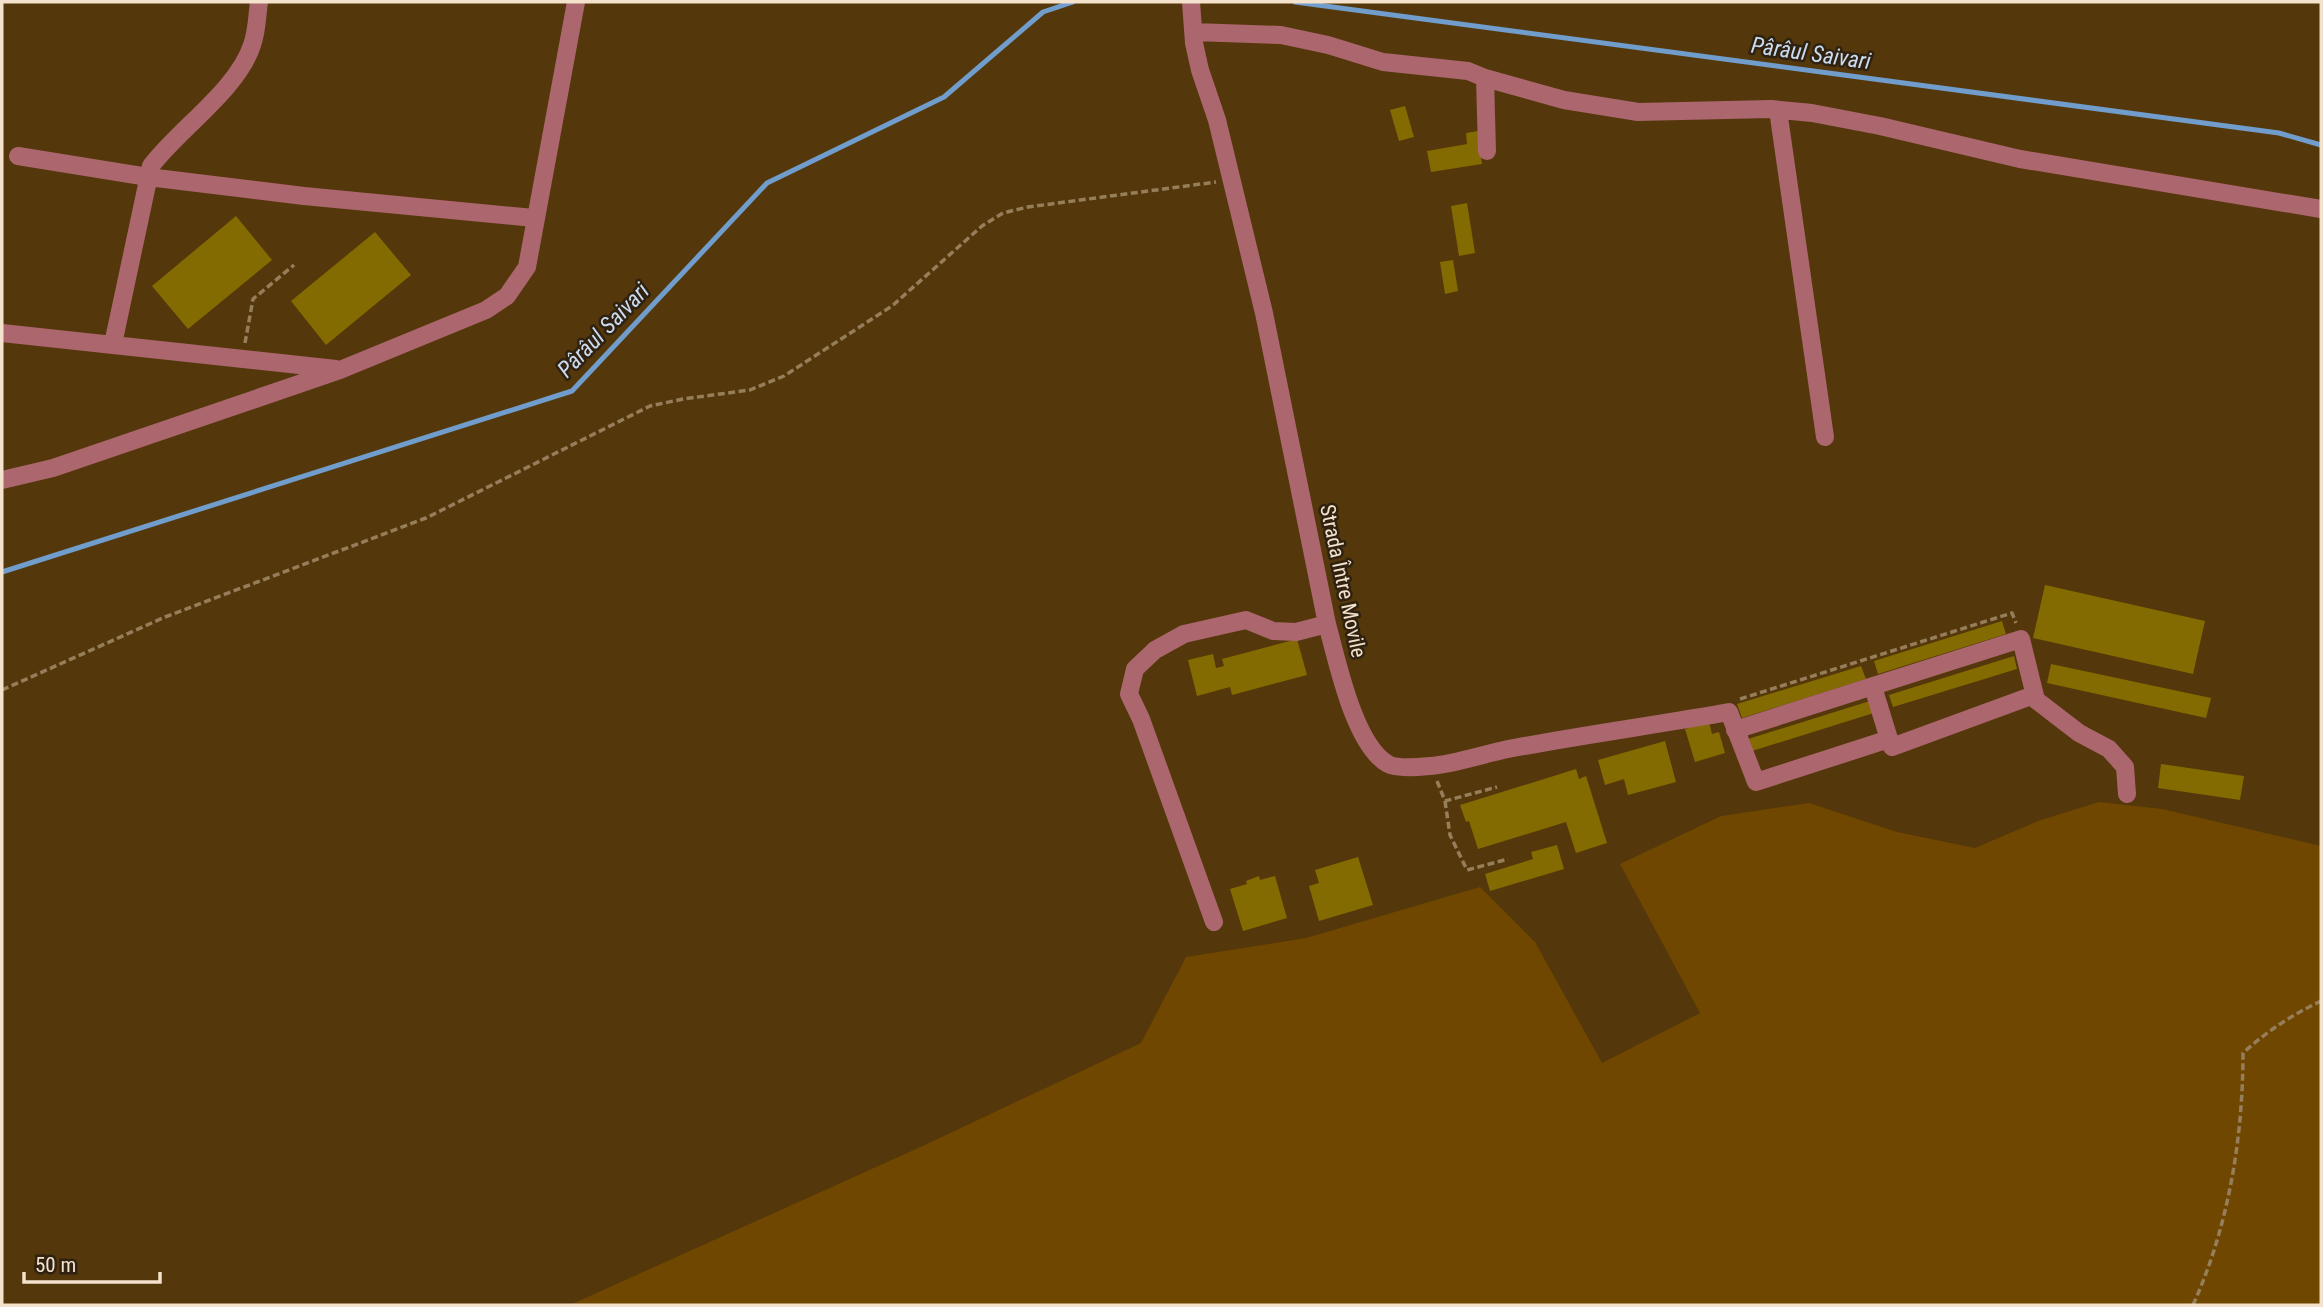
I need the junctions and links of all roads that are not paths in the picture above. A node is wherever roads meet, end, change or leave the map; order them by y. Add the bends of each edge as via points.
1 (259, 2) edge
2 (576, 2) edge
3 (1191, 5) edge
4 (1194, 32) junction
5 (1485, 78) junction
6 (1778, 110) junction
7 (1487, 151) dead end
8 (18, 156) dead end
9 (148, 177) junction
10 (2321, 209) edge
11 (534, 218) junction
12 (2, 333) edge
13 (113, 344) junction
14 (340, 370) junction
15 (1825, 437) dead end
16 (2, 480) edge
17 (1327, 624) junction
18 (1873, 687) junction
19 (2034, 695) junction
20 (1735, 730) junction
21 (1889, 739) junction
22 (2127, 794) dead end
23 (1214, 922) dead end

1 - 9 street via 246,61 166,147
2 - 11 street
3 - 4 street, Strada Între Movile
4 - 5 street via 1281,35 1383,62 1468,71
4 - 17 street, Strada Între Movile via 1264,313
5 - 6 street via 1564,100 1638,112
5 - 7 street
6 - 10 street via 1880,126 2020,159
6 - 15 street
8 - 9 street
9 - 11 street
9 - 13 street
11 - 14 street via 527,267 507,296 486,310
12 - 13 street
13 - 14 street
14 - 16 street via 53,468
17 - 20 street, Strada Între Movile via 1345,688 1370,747 1390,765 1432,766 1729,712
17 - 23 street via 1296,632 1273,631 1246,620 1184,634 1155,650 1135,669 1129,694
18 - 19 street via 2021,639
18 - 20 street
18 - 21 street
19 - 21 street via 1892,747
19 - 22 street via 2071,728 2109,749 2125,766
20 - 21 street via 1756,782

